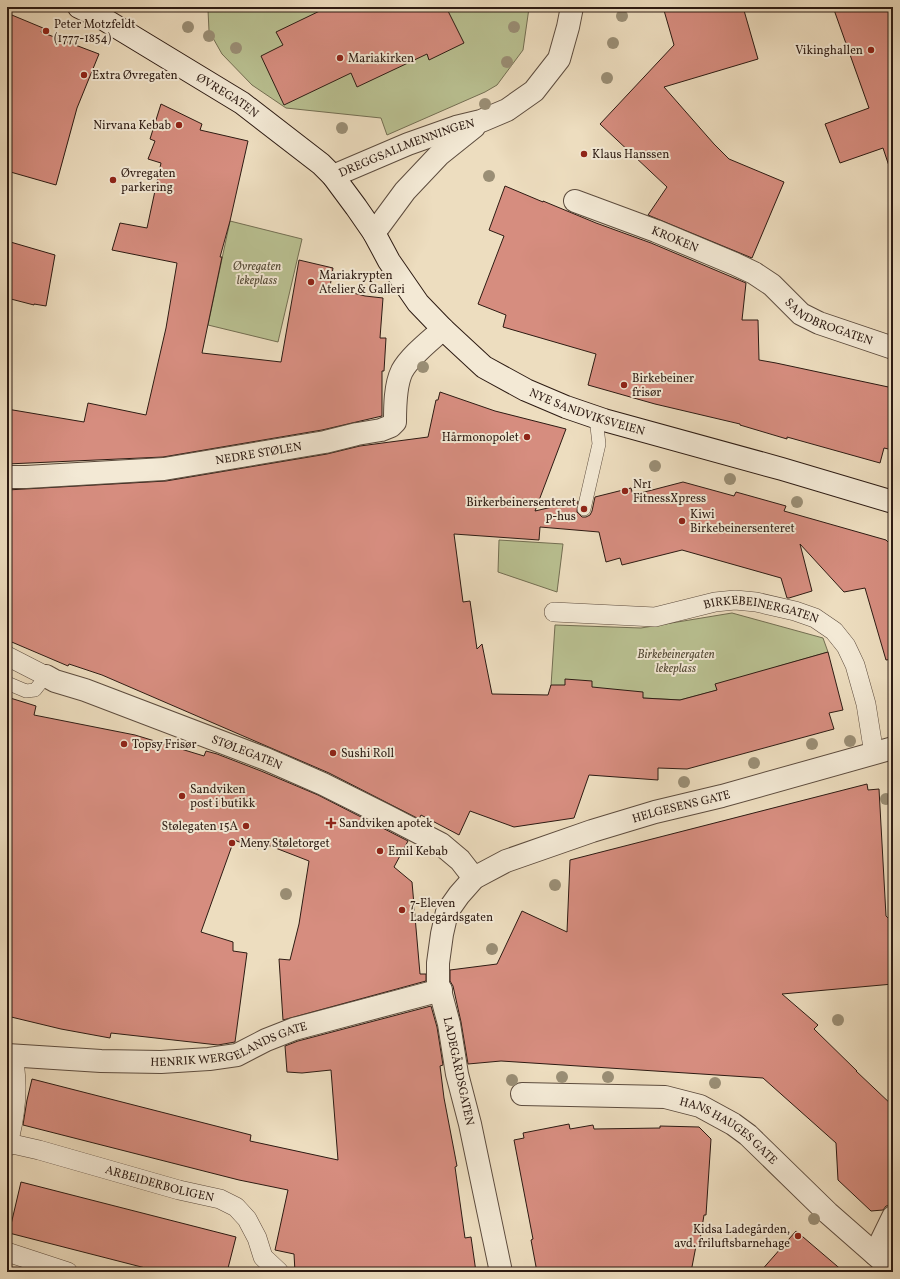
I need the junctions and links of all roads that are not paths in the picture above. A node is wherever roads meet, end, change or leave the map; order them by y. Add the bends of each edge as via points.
1 (79, 7) edge
2 (572, 7) edge
3 (481, 121) junction
4 (333, 176) junction
5 (575, 201) dead end
6 (356, 207) joint
7 (374, 233) junction
8 (772, 285) joint
9 (443, 329) junction
10 (893, 348) edge
11 (596, 418) junction
12 (7, 477) edge
13 (893, 502) edge
14 (584, 509) dead end
15 (554, 612) dead end
16 (7, 656) edge
17 (46, 676) junction
18 (7, 683) edge
19 (884, 751) edge
20 (474, 878) junction
21 (441, 990) junction
22 (9, 1055) edge
23 (522, 1094) dead end
24 (8, 1145) edge
25 (893, 1217) edge
26 (7, 1252) edge
27 (875, 1254) junction
28 (893, 1270) edge
29 (68, 1272) edge
30 (279, 1272) edge
31 (501, 1272) edge

1 - 4 street, ØVREGATEN via 102,18 242,103
2 - 3 street, DREGGSALLMENNINGEN via 559,59 534,91 507,110
3 - 4 street, DREGGSALLMENNINGEN via 408,144
3 - 7 street, DREGGSALLMENNINGEN via 434,160 405,191
4 - 6 street, ØVREGATEN
5 - 8 street, KROKEN via 735,264
6 - 7 street, NYE SANDVIKSVEIEN
7 - 9 street, NYE SANDVIKSVEIEN via 389,261 418,303
8 - 10 street, SANDBROGATEN via 801,314 819,323
9 - 11 street, NYE SANDVIKSVEIEN via 484,367 526,390
9 - 12 street, NEDRE STØLEN via 402,371 396,392 395,422 382,430 164,469
11 - 13 street, NYE SANDVIKSVEIEN
11 - 14 lane via 599,444
15 - 19 street, BIRKEBEINERGATEN via 655,617 715,602 736,600 756,602 815,618 834,631 846,646
16 - 17 street
17 - 18 lane via 35,690 26,691
17 - 20 street, STØLEGATEN via 266,759 323,784 441,844 460,860
19 - 20 street, HELGESENS GATE via 592,831 506,861
20 - 21 street, LADEGÅRDSGATEN via 447,912 438,963 438,983
21 - 22 street, HENRIK WERGELANDS GATE via 294,1029 237,1055 161,1062
21 - 31 street, LADEGÅRDSGATEN
22 - 24 street, HENRIK WERGELANDS GATE via 15,1069 15,1103
23 - 27 street, HANS HAUGES GATE via 665,1097 700,1106 734,1124 748,1135 828,1213
24 - 30 street, ARBEIDERBOLIGEN via 39,1150 179,1190 220,1199 236,1207 247,1219 263,1257
25 - 27 street
26 - 29 street
27 - 28 street, HANS HAUGES GATE

